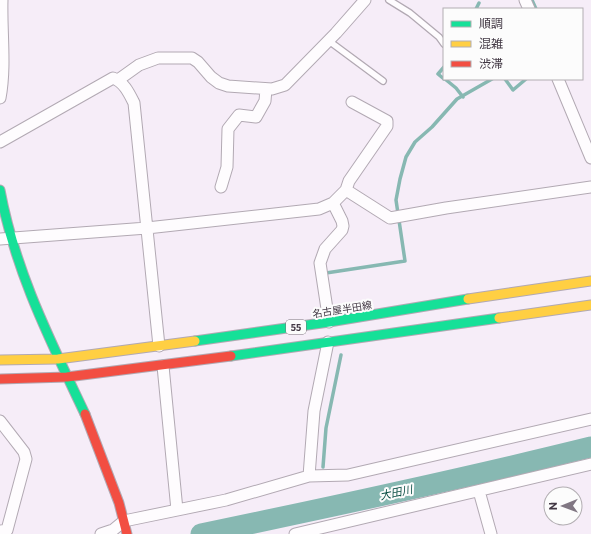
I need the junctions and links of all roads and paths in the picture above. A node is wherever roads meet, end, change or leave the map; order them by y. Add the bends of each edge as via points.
1 (2, 0) edge
2 (365, 0) edge
3 (389, 0) edge
4 (329, 41) junction
5 (443, 43) edge
6 (118, 80) junction
7 (558, 80) edge
8 (383, 81) dead end
9 (266, 89) junction
10 (0, 98) edge
11 (352, 102) dead end
12 (0, 142) edge
13 (591, 158) edge
14 (221, 187) dead end
15 (591, 187) edge
16 (0, 190) edge
17 (346, 190) junction
18 (333, 204) junction
19 (2, 214) edge
20 (147, 228) junction
21 (5, 239) edge
22 (591, 281) edge
23 (591, 305) edge
24 (329, 322) junction
25 (328, 342) junction
26 (159, 346) junction
27 (58, 359) junction
28 (0, 360) edge
29 (163, 366) junction
30 (68, 377) junction
31 (0, 379) edge
32 (591, 419) edge
33 (0, 421) edge
34 (591, 464) edge
35 (308, 476) junction
36 (479, 491) junction
37 (177, 510) junction
38 (124, 521) junction
39 (0, 531) edge
40 (309, 533) edge
41 (101, 534) edge
42 (127, 534) edge
43 (295, 534) edge
44 (491, 534) edge

1 - 10 street via 3,80
2 - 4 street
3 - 5 lane via 410,13
4 - 8 lane
4 - 9 street via 285,85
6 - 9 street via 139,65 158,58 192,58 219,83
6 - 12 street via 113,78
6 - 20 street via 129,91 134,103
7 - 13 street
9 - 14 street via 265,101 256,117 239,115 228,129 227,167
11 - 17 street via 382,117 387,121 387,126 349,181
15 - 17 street via 390,218
16 - 19 main road
17 - 18 street
18 - 20 street via 319,209
18 - 24 street via 343,226 325,249 320,263
19 - 21 main road
20 - 21 street
20 - 26 street
21 - 27 main road
22 - 24 main road, 名古屋半田線 / 55
23 - 25 main road, 55
24 - 26 main road, 名古屋半田線 / 55
25 - 29 main road, 55
25 - 35 street via 314,411
26 - 27 main road, 名古屋半田線 / 55
27 - 28 main road, 名古屋半田線 / 55
27 - 30 main road
29 - 30 main road, 55
29 - 37 street
30 - 31 main road, 55
30 - 38 main road via 104,462
32 - 35 street via 348,475
33 - 39 street via 24,452 26,459 7,530
34 - 36 street
35 - 37 street via 226,500
36 - 40 street via 346,521
36 - 44 street
37 - 38 street
38 - 41 street via 113,530
38 - 42 main road
40 - 43 street

